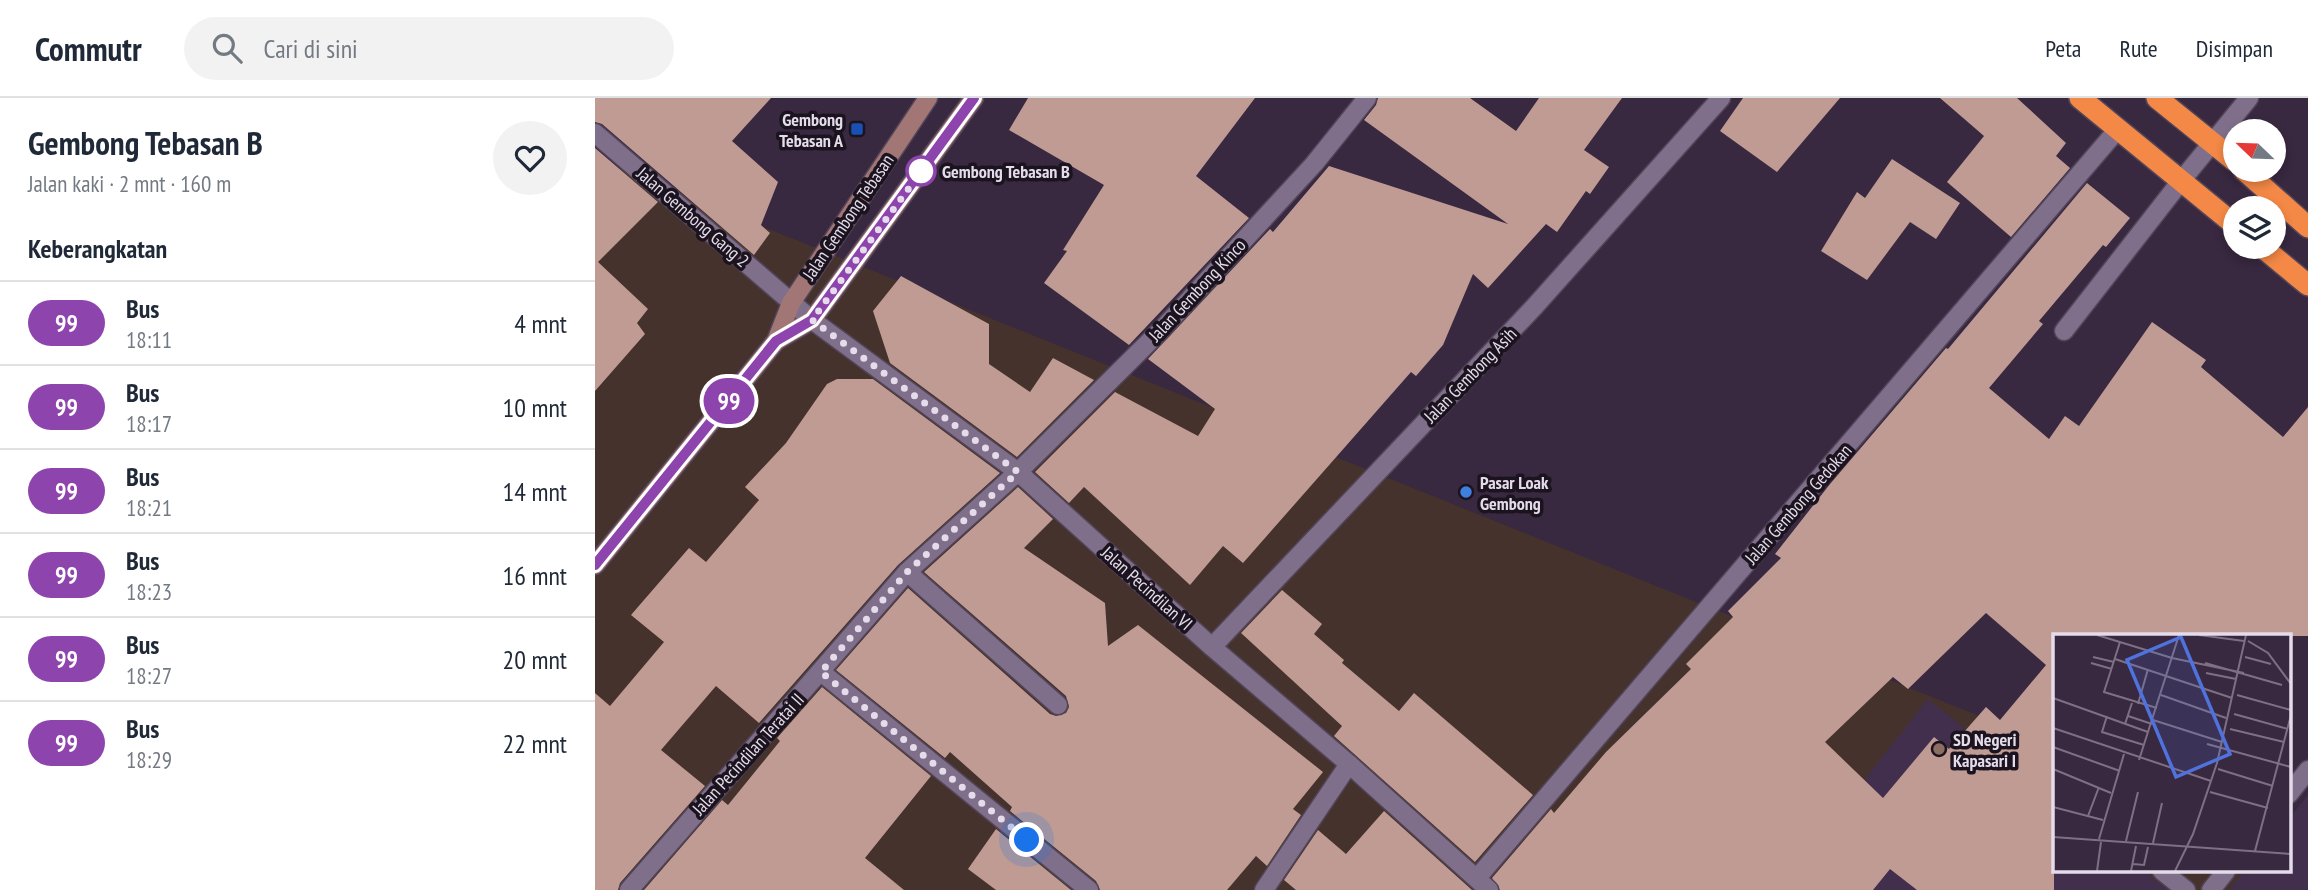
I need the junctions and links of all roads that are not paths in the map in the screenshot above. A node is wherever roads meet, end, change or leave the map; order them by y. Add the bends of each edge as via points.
1 (928, 98) edge
2 (974, 98) edge
3 (1367, 98) edge
4 (1721, 98) edge
5 (2080, 98) edge
6 (2157, 98) edge
7 (2249, 98) edge
8 (2118, 128) junction
9 (595, 133) edge
10 (2213, 142) junction
11 (2223, 151) edge
12 (2181, 181) junction
13 (2257, 182) edge
14 (2223, 215) edge
15 (2308, 227) edge
16 (2277, 259) edge
17 (2308, 285) edge
18 (791, 303) junction
19 (812, 320) junction
20 (2064, 331) dead end
21 (776, 341) junction
22 (1018, 472) junction
23 (595, 565) edge
24 (907, 572) junction
25 (1212, 647) junction
26 (821, 672) junction
27 (1058, 705) dead end
28 (1349, 764) junction
29 (2308, 770) edge
30 (2291, 791) edge
31 (2163, 872) edge
32 (2225, 872) edge
33 (1483, 884) edge
34 (629, 890) edge
35 (1089, 890) edge
36 (1264, 890) edge
37 (2186, 890) edge
38 (2211, 890) edge

1 - 18 street, Jalan Gembong Tebasan
2 - 19 street, Jalan Gembong Tebasan
3 - 22 street, Jalan Gembong Kinco via 1314,164 1163,328
4 - 25 street, Jalan Gembong Asih via 1535,306
5 - 8 highway
6 - 10 highway
7 - 10 street
8 - 12 highway
8 - 33 street, Jalan Gembong Gedokan
9 - 18 street, Jalan Gembong Gang 2
10 - 11 highway
10 - 12 street
12 - 14 highway
12 - 20 street
13 - 15 highway
16 - 17 highway
18 - 19 street, Jalan Pecindilan VI
18 - 21 street, Jalan Gembong Tebasan
19 - 21 street, Jalan Gembong Tebasan
19 - 22 street, Jalan Pecindilan VI
21 - 23 street, Jalan Gembong Tebasan
22 - 24 street, Jalan Pecindilan Teratai II
22 - 25 street, Jalan Pecindilan VI
24 - 26 street, Jalan Pecindilan Teratai II
24 - 27 street
25 - 28 street, Jalan Pecindilan VI
26 - 34 street, Jalan Pecindilan Teratai II
26 - 35 street
28 - 33 street, Jalan Pecindilan VI
28 - 36 street
29 - 30 street
31 - 37 street
32 - 38 street

